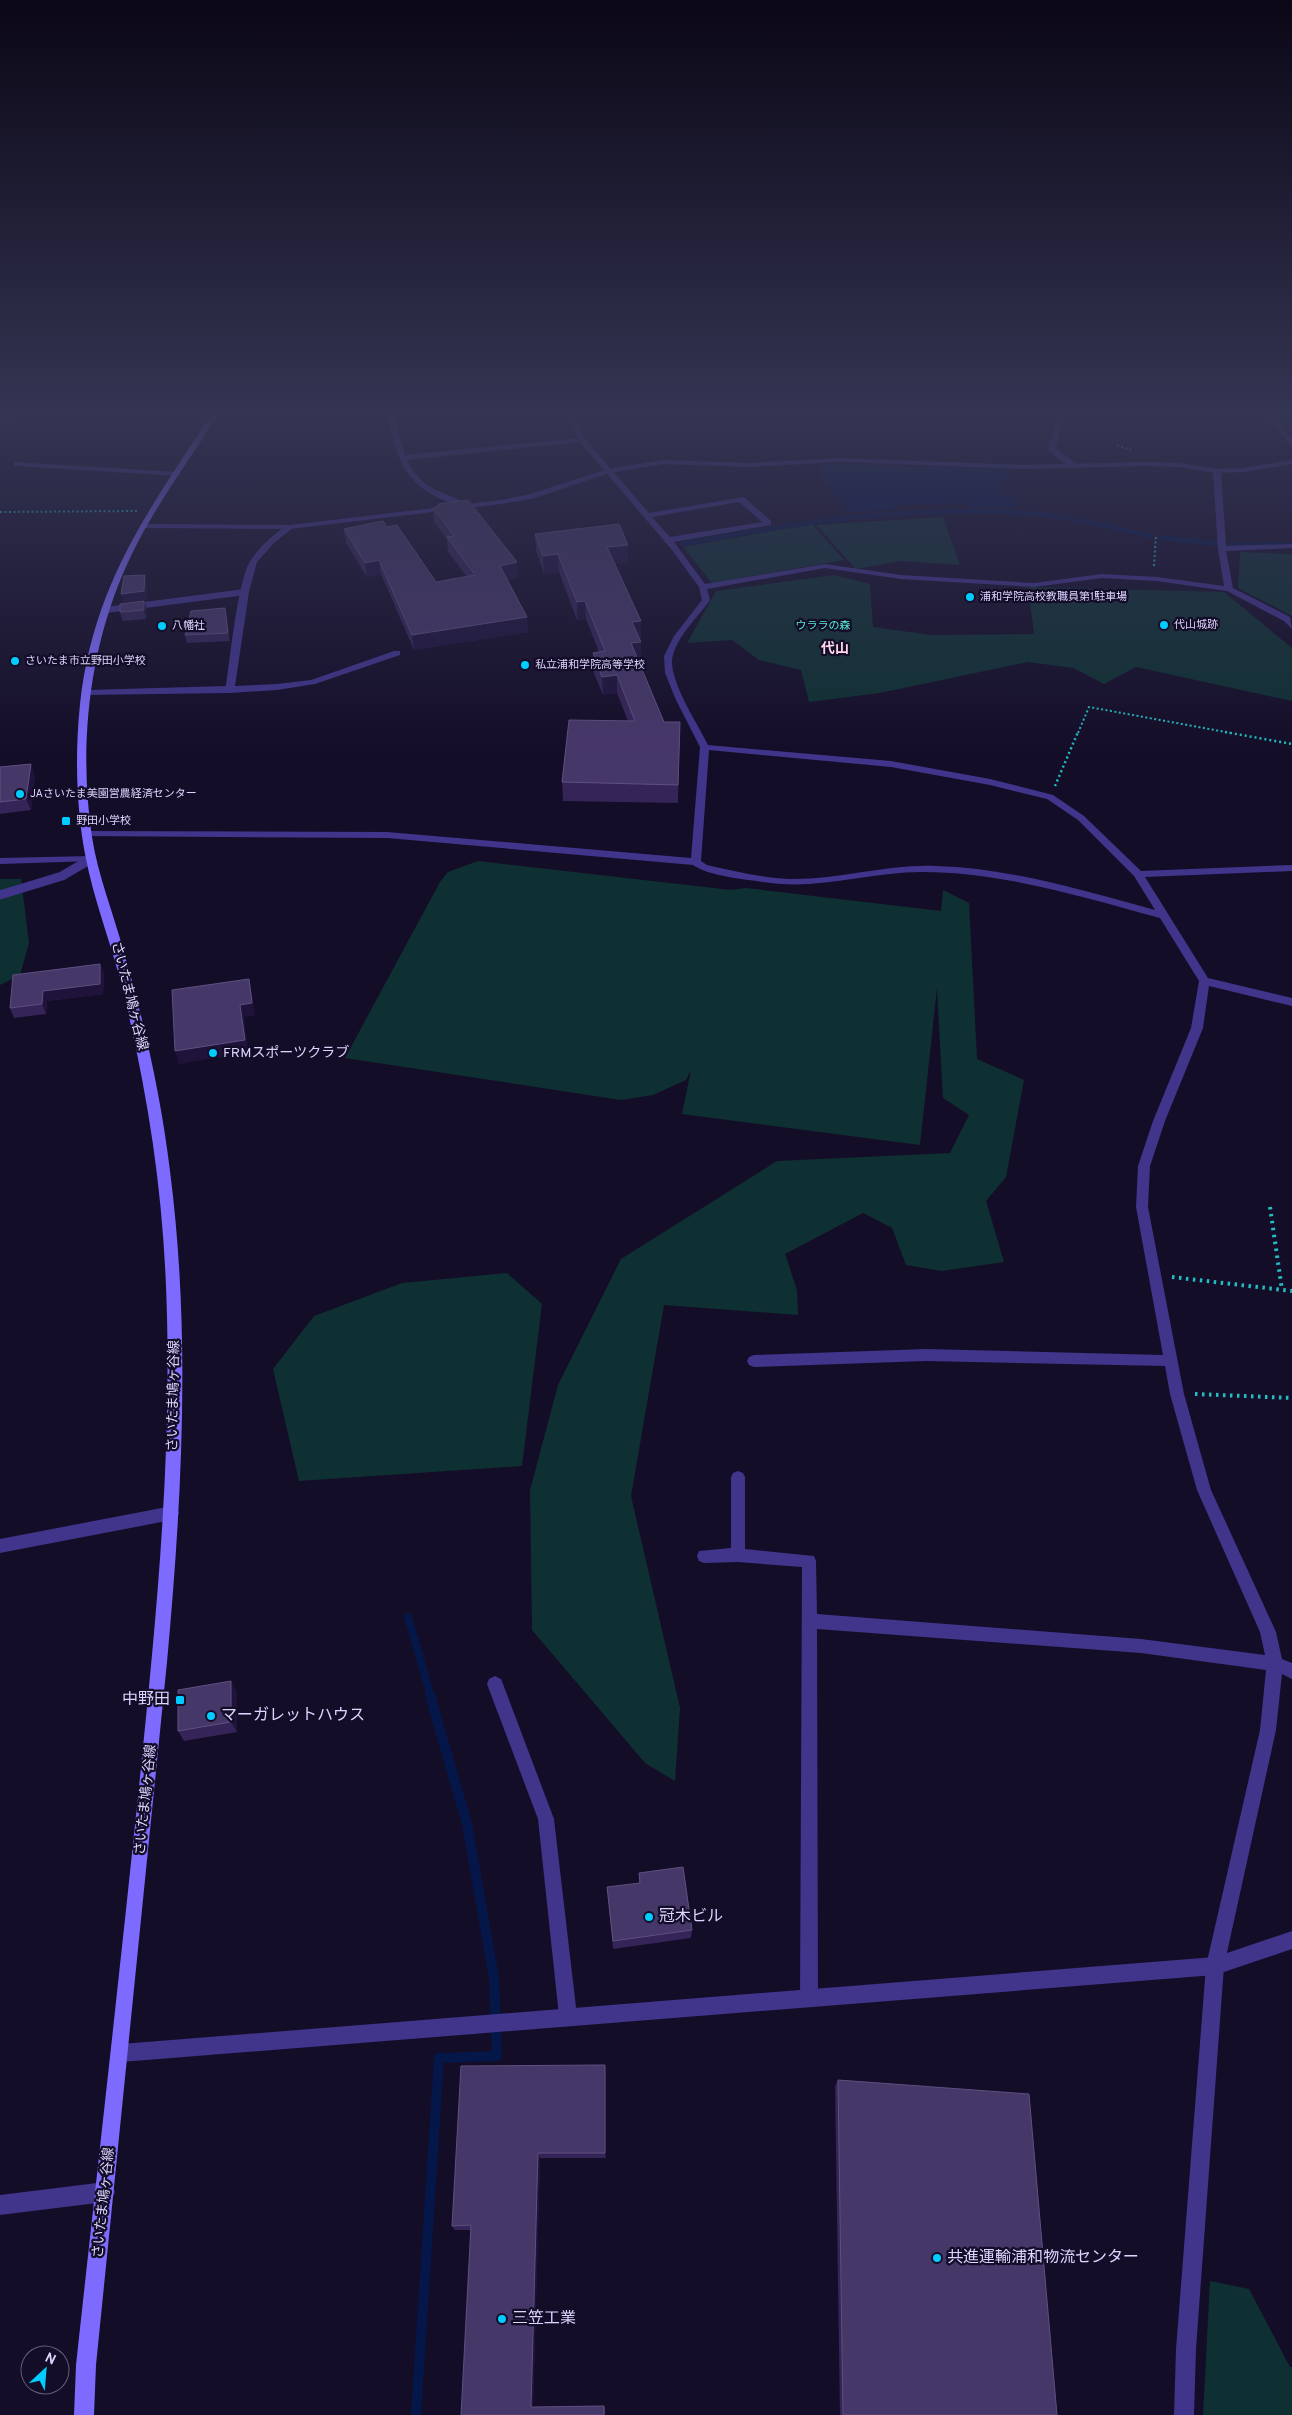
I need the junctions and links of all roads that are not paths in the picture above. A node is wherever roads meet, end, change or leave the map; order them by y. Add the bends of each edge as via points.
1 (142, 528) edge
2 (289, 528) edge
3 (659, 528) edge
4 (747, 528) edge
5 (1221, 528) edge
6 (672, 544) junction
7 (1292, 546) edge
8 (1222, 549) junction
9 (703, 588) junction
10 (1229, 589) junction
11 (245, 592) junction
12 (106, 610) junction
13 (1292, 626) edge
14 (397, 653) dead end
15 (230, 690) junction
16 (87, 693) junction
17 (705, 747) junction
18 (87, 834) junction
19 (91, 858) junction
20 (0, 861) edge
21 (696, 862) junction
22 (1292, 868) edge
23 (1138, 874) junction
24 (0, 895) edge
25 (1165, 916) junction
26 (1204, 981) junction
27 (1292, 1002) edge
28 (754, 1361) dead end
29 (1172, 1361) junction
30 (738, 1477) dead end
31 (172, 1513) junction
32 (0, 1546) edge
33 (738, 1555) junction
34 (704, 1556) dead end
35 (809, 1621) junction
36 (1275, 1664) junction
37 (1292, 1671) edge
38 (495, 1684) dead end
39 (1292, 1940) edge
40 (1215, 1966) junction
41 (809, 1997) junction
42 (568, 2016) junction
43 (121, 2053) junction
44 (105, 2192) junction
45 (0, 2205) edge
46 (84, 2415) edge
47 (1184, 2415) edge

1 - 12 main road, さいたま鳩ヶ谷線 via 126,557
2 - 11 street via 258,554
3 - 6 street
4 - 6 street
5 - 8 street
6 - 9 street
7 - 8 street
8 - 10 street
9 - 10 street via 825,566 901,577 1034,585 1102,576
9 - 17 street via 706,600 678,636 668,656 669,673
10 - 13 street via 1287,619
11 - 12 lane
11 - 15 street
12 - 16 main road, さいたま鳩ヶ谷線
14 - 15 street via 312,682
15 - 16 street
16 - 18 main road, さいたま鳩ヶ谷線 via 83,751
17 - 21 street
17 - 23 street via 891,764 1050,797 1081,818
18 - 19 main road, さいたま鳩ヶ谷線
18 - 21 street via 386,835
19 - 20 street
19 - 24 lane via 62,876
19 - 31 main road, さいたま鳩ヶ谷線 via 120,955 152,1094 163,1166 175,1324
21 - 25 street via 704,868 789,882 906,869 966,871 1079,893
22 - 23 street
23 - 25 street
25 - 26 street
26 - 27 street
26 - 29 street via 1197,1028 1144,1166 1142,1207
28 - 29 street via 926,1355
29 - 36 street via 1177,1394 1204,1490 1268,1632
30 - 33 street
31 - 32 street
31 - 43 main road, さいたま鳩ヶ谷線
33 - 34 street
33 - 35 street via 809,1561
35 - 36 street via 1141,1646
35 - 41 street
36 - 37 street
36 - 40 street via 1268,1730
38 - 42 street via 546,1819
39 - 40 street
40 - 41 street
40 - 47 street via 1186,2349
41 - 42 street
42 - 43 street
43 - 44 main road, さいたま鳩ヶ谷線
44 - 45 street
44 - 46 main road, さいたま鳩ヶ谷線 via 86,2365

